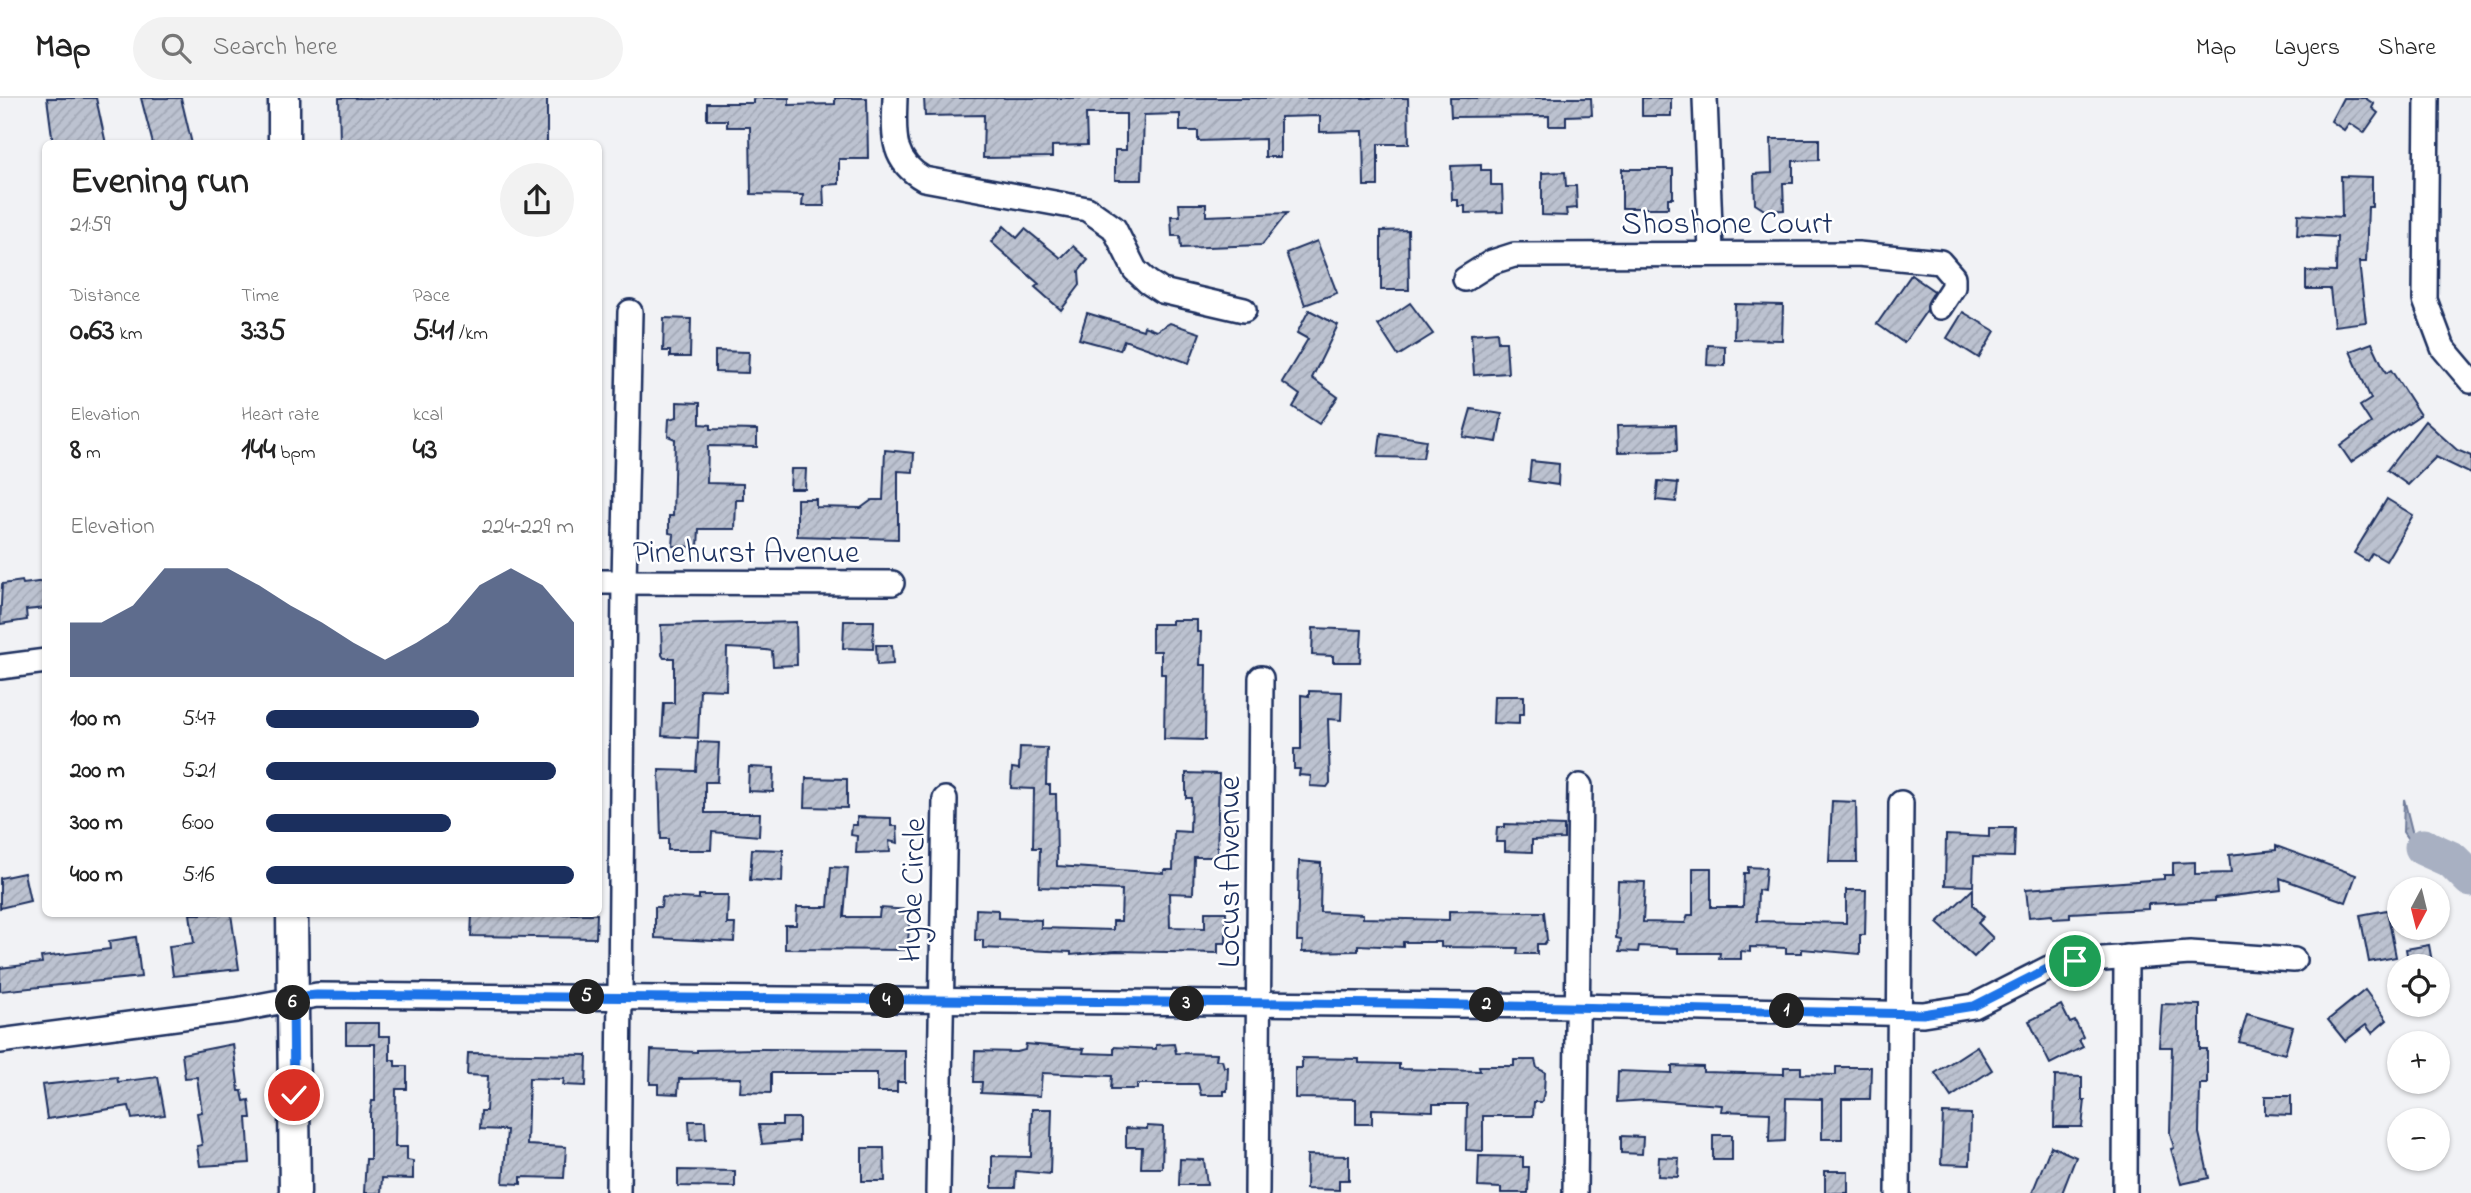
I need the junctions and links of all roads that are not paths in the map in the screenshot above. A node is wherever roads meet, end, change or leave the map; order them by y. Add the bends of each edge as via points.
1 (284, 98) edge
2 (895, 98) edge
3 (1705, 98) edge
4 (2427, 98) edge
5 (284, 140) edge
6 (1711, 252) junction
7 (1465, 279) dead end
8 (1940, 307) dead end
9 (1244, 310) dead end
10 (630, 312) dead end
11 (2471, 381) edge
12 (602, 582) edge
13 (624, 582) junction
14 (892, 583) dead end
15 (42, 662) edge
16 (0, 667) edge
17 (1261, 678) dead end
18 (1580, 786) dead end
19 (945, 799) dead end
20 (1901, 803) dead end
21 (292, 917) edge
22 (2126, 957) junction
23 (2294, 960) dead end
24 (293, 997) junction
25 (619, 997) junction
26 (939, 1002) junction
27 (1259, 1004) junction
28 (1577, 1006) junction
29 (1899, 1014) junction
30 (0, 1041) edge
31 (295, 1193) edge
32 (618, 1193) edge
33 (937, 1193) edge
34 (1257, 1193) edge
35 (1575, 1193) edge
36 (1898, 1193) edge
37 (2125, 1193) edge

1 - 5 main road
2 - 9 street via 896,151 911,172 924,179 1087,209 1114,228 1135,270 1148,282 1163,291
3 - 6 street
4 - 11 street via 2425,300 2442,348
6 - 7 street, Shoshone Court via 1514,255
6 - 8 street, Shoshone Court via 1858,254 1940,262 1953,277 1953,287
10 - 13 street
12 - 13 street, Pinehurst Avenue
13 - 14 street, Pinehurst Avenue
13 - 25 street
15 - 16 street
17 - 27 street, Locust Avenue
18 - 28 street
19 - 26 street, Hyde Circle
20 - 29 street
21 - 24 main road
22 - 23 street via 2190,953
22 - 29 street via 2049,968 1974,1006
22 - 37 street
24 - 25 street
24 - 30 street via 236,1010
24 - 31 main road
25 - 26 street
25 - 32 street
26 - 27 street
26 - 33 street, Hyde Circle
27 - 28 street
27 - 34 street, Locust Avenue
28 - 29 street
28 - 35 street
29 - 36 street

